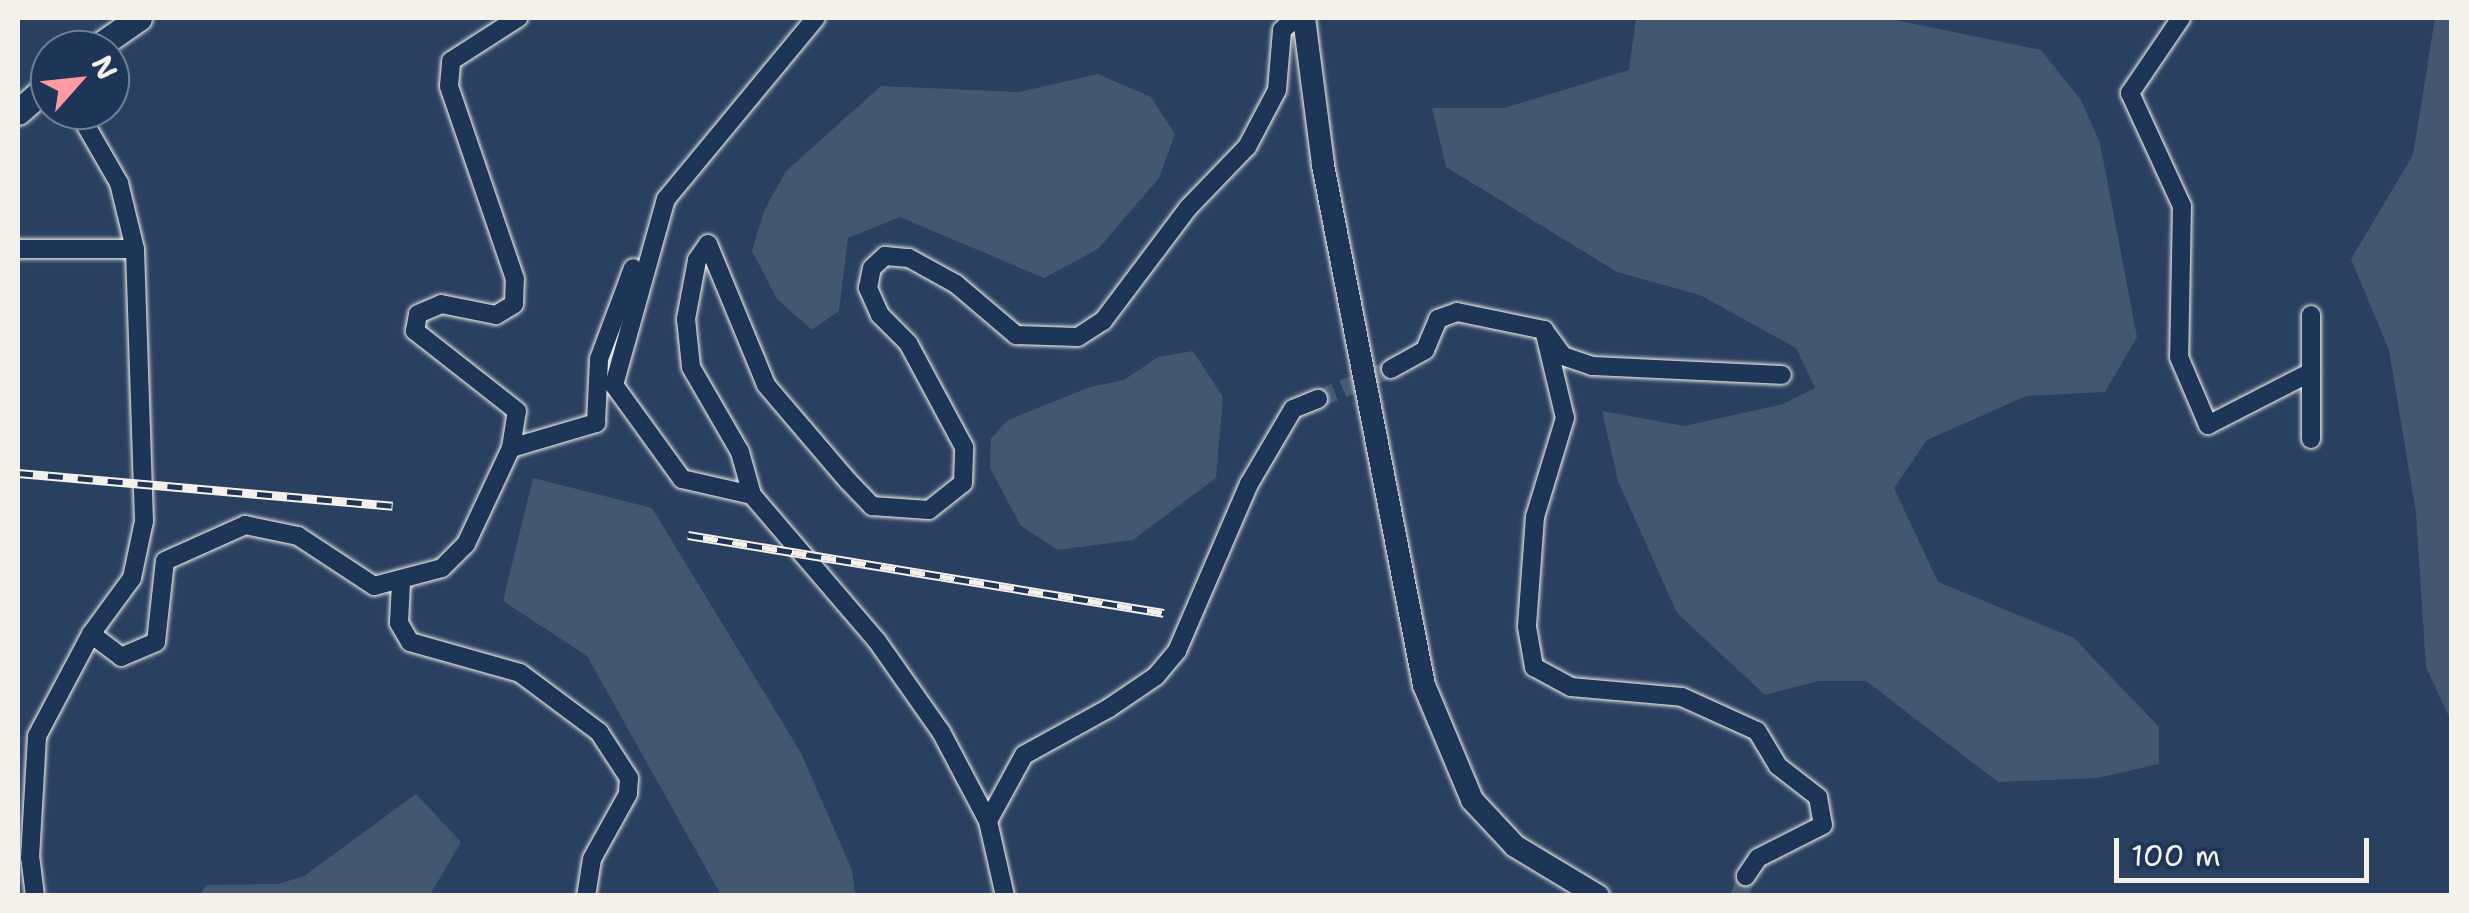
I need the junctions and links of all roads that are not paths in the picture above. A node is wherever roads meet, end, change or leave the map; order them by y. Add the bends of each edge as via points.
1 (518, 18) edge
2 (816, 18) edge
3 (1296, 18) edge
4 (1304, 18) edge
5 (2182, 18) edge
6 (89, 130) edge
7 (18, 248) edge
8 (135, 250) junction
9 (647, 255) junction
10 (2312, 315) dead end
11 (1544, 330) junction
12 (1391, 369) tunnel mouth
13 (2311, 372) junction
14 (1782, 375) dead end
15 (1318, 399) tunnel mouth
16 (2311, 439) dead end
17 (511, 448) junction
18 (752, 495) junction
19 (401, 582) junction
20 (91, 634) junction
21 (25, 792) edge
22 (988, 822) junction
23 (1746, 876) tunnel mouth
24 (36, 896) edge
25 (586, 896) edge
26 (1006, 896) edge
27 (1598, 896) edge

1 - 17 street via 451,61 449,86 515,279 514,304 496,315 441,304 418,314 415,332 517,412
2 - 9 street via 678,179
3 - 18 street via 1282,30 1277,90 1247,147 1188,208 1103,321 1078,337 1016,335 956,284 909,258 885,256 872,268 868,288 880,315 908,344 964,447 963,483 929,510 872,506 766,385 708,244 698,260 686,319 691,367 740,452
4 - 27 street via 1322,164 1424,685 1472,800 1515,846
5 - 13 street via 2130,93 2182,206 2179,357 2208,425
6 - 8 street via 120,183
7 - 8 street
8 - 20 street via 144,522 132,578
9 - 17 street via 636,260 600,359 596,422
9 - 18 street via 614,385 682,479
10 - 13 street
11 - 12 street via 1457,312 1438,319 1426,350
11 - 14 street via 1563,356 1592,366
11 - 23 street via 1565,418 1534,516 1527,628 1534,667 1571,687 1682,697 1757,732 1778,766 1818,797 1823,825 1758,858
13 - 16 street
15 - 22 street via 1293,409 1249,484 1178,651 1110,708 1024,755
17 - 19 street via 466,544 442,568
18 - 22 street via 877,641 941,732
19 - 20 street via 374,586 298,536 245,525 165,562 156,642 122,657
19 - 25 street via 398,623 410,642 520,673 599,732 629,778 628,794 592,859
20 - 21 street via 37,736
21 - 24 street
22 - 26 street

